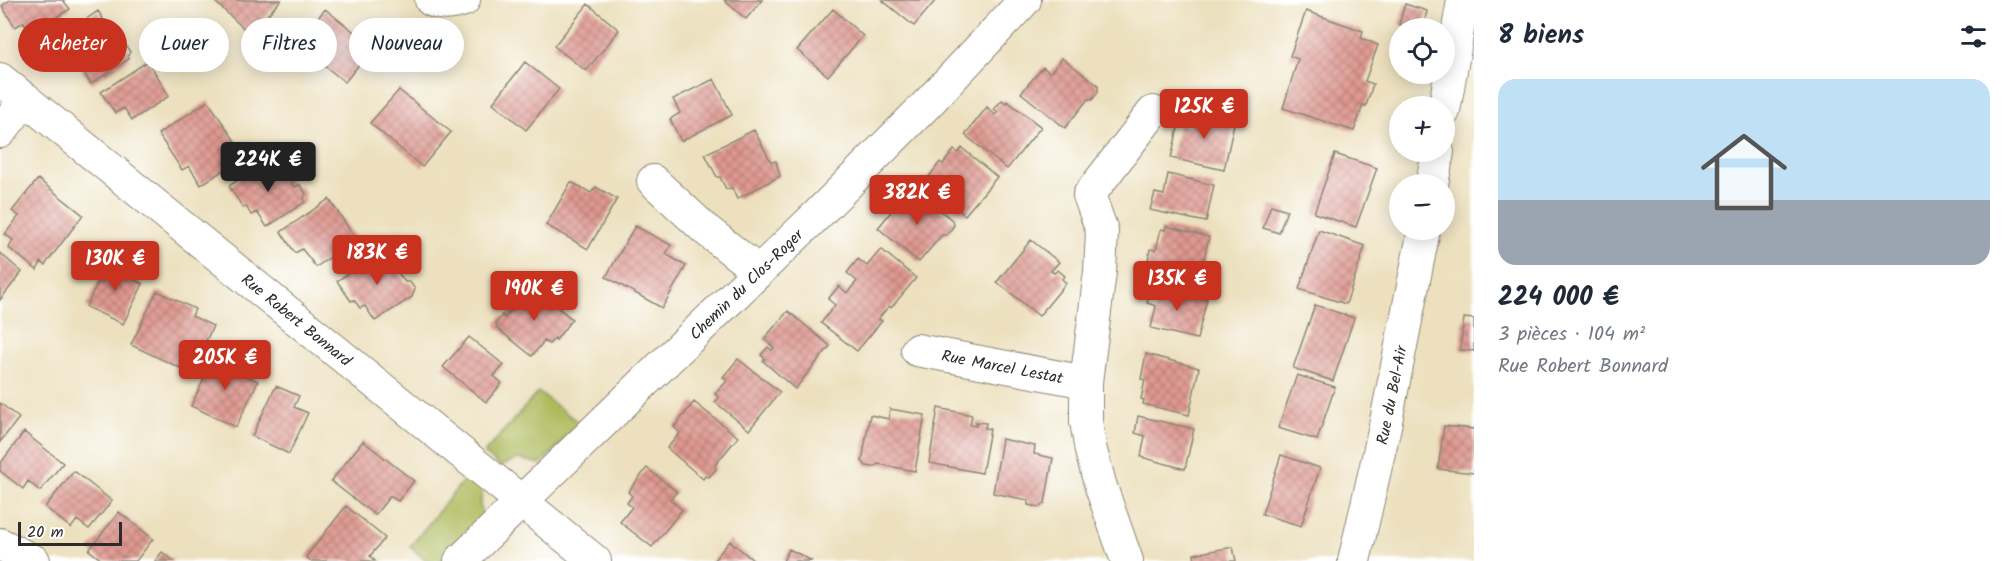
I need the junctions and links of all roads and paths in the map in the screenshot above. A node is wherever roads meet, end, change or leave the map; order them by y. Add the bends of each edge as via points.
1 (431, 0) edge
2 (464, 0) edge
3 (1025, 0) edge
4 (1464, 0) edge
5 (0, 79) edge
6 (1447, 96) edge
7 (26, 99) junction
8 (1153, 112) dead end
9 (0, 132) edge
10 (653, 181) dead end
11 (1422, 240) edge
12 (759, 271) junction
13 (917, 350) dead end
14 (1086, 382) junction
15 (521, 501) junction
16 (0, 544) edge
17 (34, 561) edge
18 (460, 561) edge
19 (595, 561) edge
20 (1127, 561) edge
21 (1354, 561) edge

1 - 2 street via 447,4
3 - 12 street, Chemin du Clos-Roger
4 - 6 street
5 - 7 street, Rue Robert Bonnard
7 - 9 street
7 - 15 street, Rue Robert Bonnard
8 - 14 street, Rue Marcel Lestat via 1089,195 1102,231
10 - 12 street
11 - 21 street, Rue du Bel-Air
12 - 15 street, Chemin du Clos-Roger
13 - 14 street, Rue Marcel Lestat
14 - 20 street, Rue Marcel Lestat via 1091,451
15 - 18 street, Chemin du Clos-Roger
15 - 19 street, Rue Robert Bonnard
16 - 17 street

